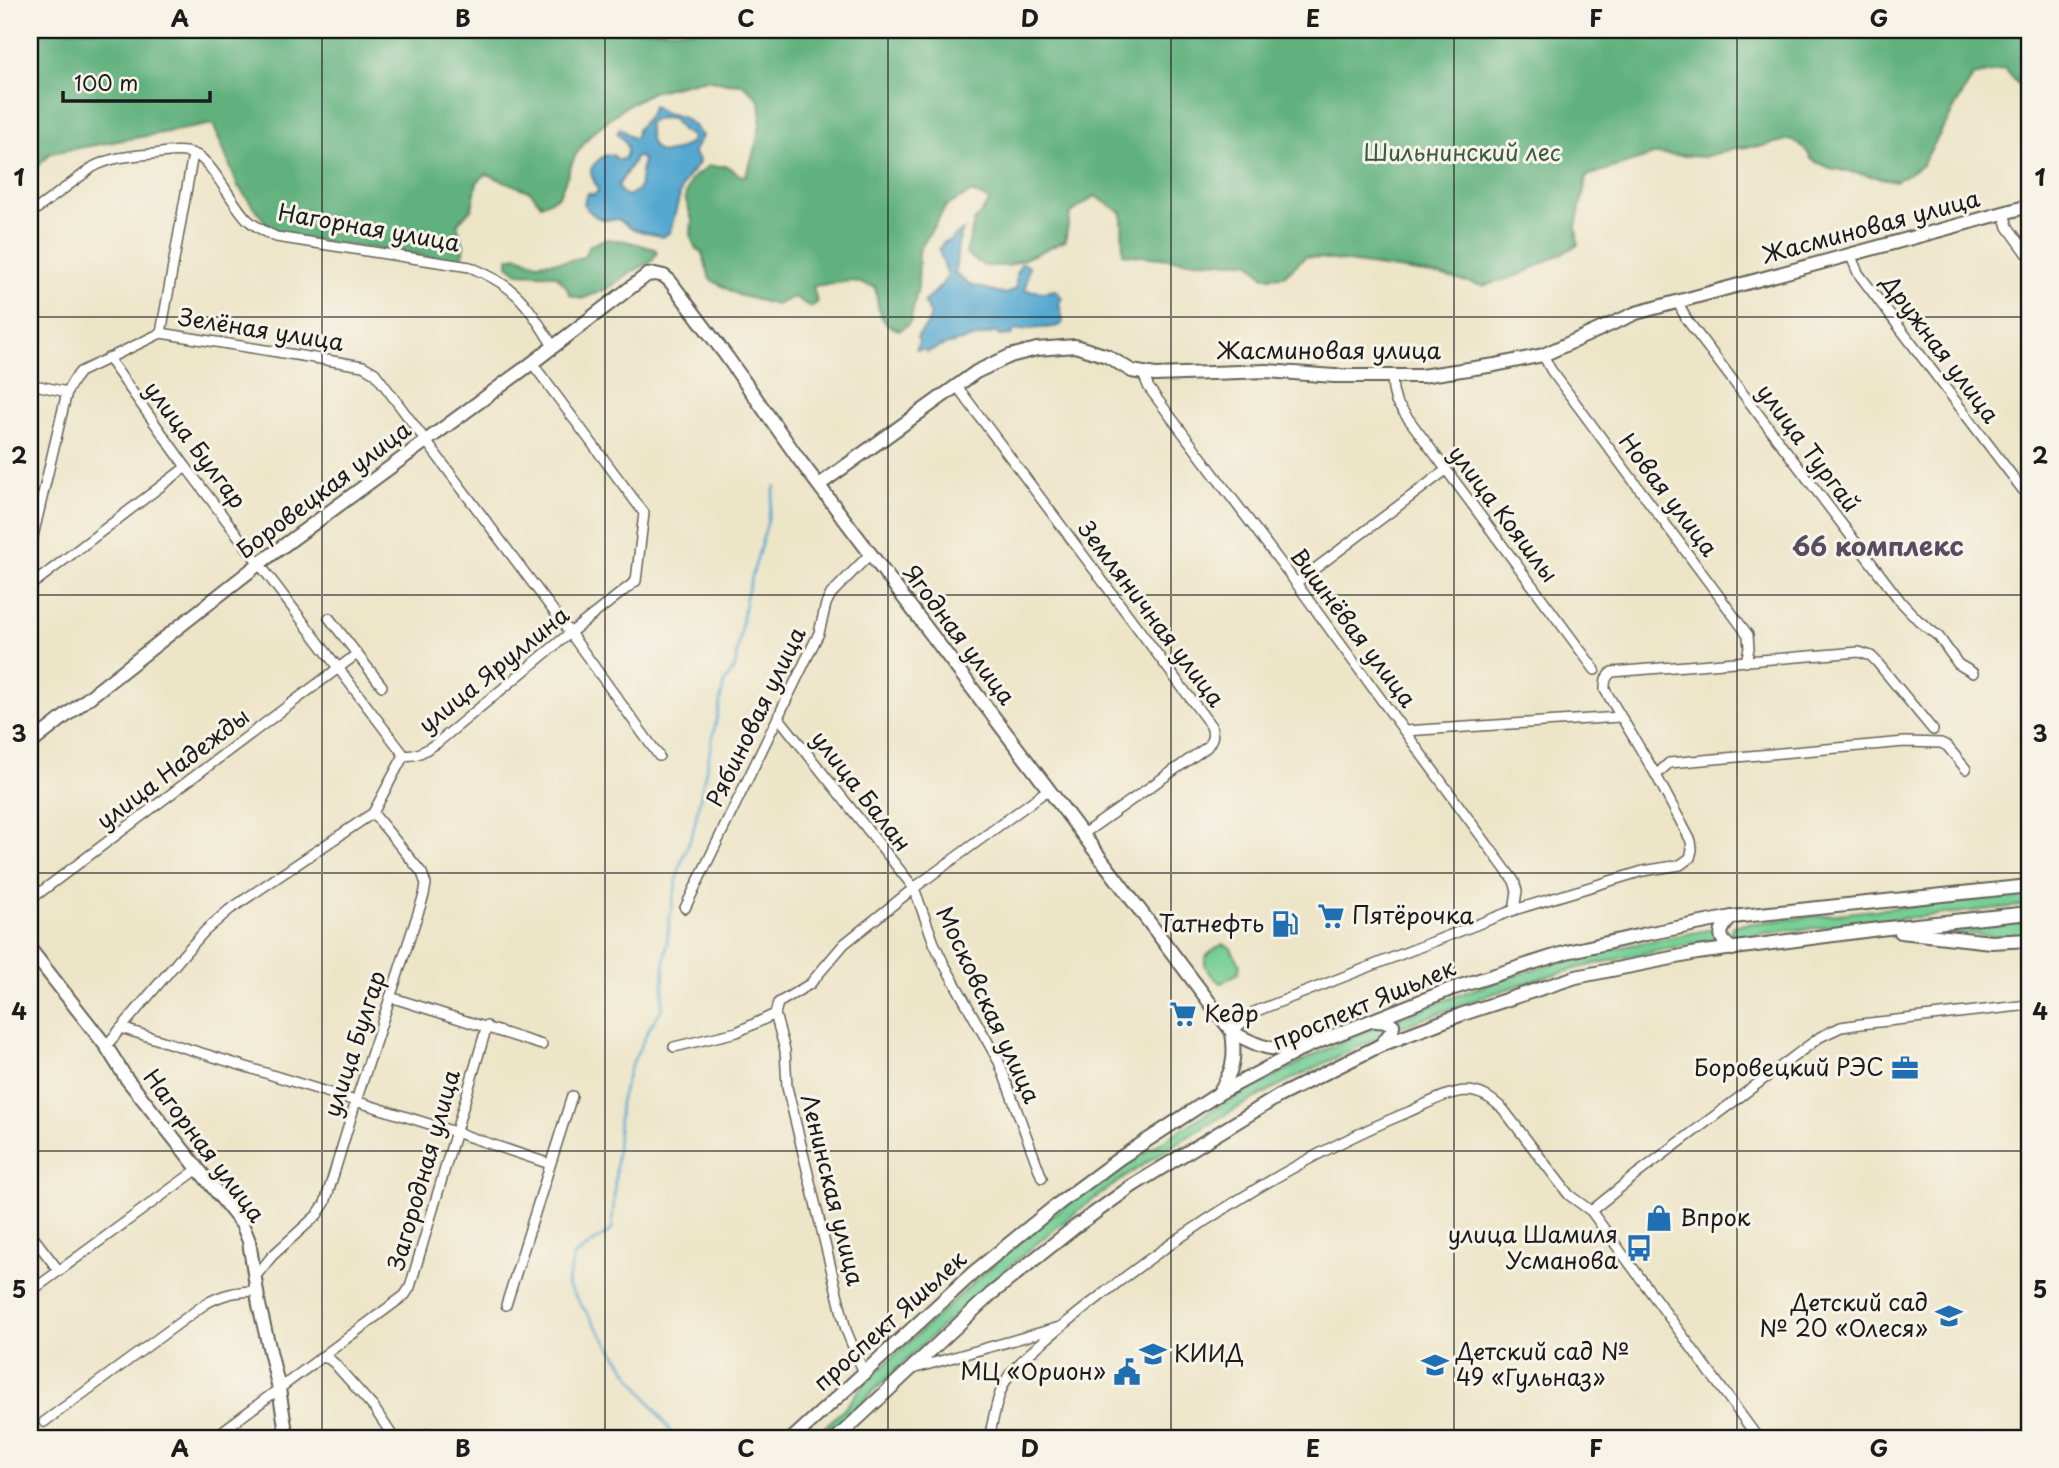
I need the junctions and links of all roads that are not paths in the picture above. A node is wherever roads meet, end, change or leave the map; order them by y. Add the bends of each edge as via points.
1 (193, 154) junction
2 (2029, 206) edge
3 (2004, 213) junction
4 (30, 214) edge
5 (1850, 254) junction
6 (2029, 256) edge
7 (647, 275) joint
8 (1677, 301) junction
9 (161, 333) junction
10 (553, 346) junction
11 (1543, 355) junction
12 (107, 358) junction
13 (532, 363) junction
14 (1143, 374) junction
15 (1392, 376) junction
16 (30, 384) edge
17 (956, 385) junction
18 (67, 392) junction
19 (425, 440) junction
20 (186, 467) junction
21 (1446, 470) junction
22 (819, 485) junction
23 (2029, 498) edge
24 (30, 549) edge
25 (871, 553) junction
26 (260, 563) junction
27 (1296, 583) junction
28 (30, 586) edge
29 (329, 618) dead end
30 (570, 633) junction
31 (357, 654) junction
32 (1746, 662) junction
33 (340, 668) junction
34 (1595, 670) dead end
35 (1973, 673) dead end
36 (382, 686) dead end
37 (1620, 717) junction
38 (779, 718) junction
39 (1933, 730) dead end
40 (1405, 731) junction
41 (30, 744) edge
42 (404, 755) junction
43 (659, 756) dead end
44 (1966, 769) dead end
45 (1656, 775) junction
46 (1049, 789) junction
47 (373, 813) junction
48 (1083, 834) junction
49 (2029, 886) edge
50 (914, 888) junction
51 (30, 900) edge
52 (685, 908) dead end
53 (1514, 910) junction
54 (2029, 913) edge
55 (1732, 917) junction
56 (1879, 929) junction
57 (2029, 940) edge
58 (30, 949) edge
59 (1733, 949) junction
60 (390, 997) junction
61 (2029, 1005) edge
62 (775, 1014) junction
63 (1374, 1020) junction
64 (486, 1026) junction
65 (121, 1028) junction
66 (1233, 1032) junction
67 (542, 1045) dead end
68 (1381, 1045) junction
69 (106, 1046) junction
70 (1308, 1046) junction
71 (674, 1048) dead end
72 (1218, 1094) junction
73 (572, 1096) dead end
74 (356, 1101) junction
75 (455, 1132) junction
76 (550, 1164) junction
77 (198, 1169) junction
78 (1042, 1178) dead end
79 (1591, 1211) junction
80 (30, 1233) edge
81 (59, 1271) junction
82 (256, 1284) junction
83 (30, 1292) edge
84 (506, 1305) dead end
85 (1062, 1326) junction
86 (321, 1357) junction
87 (909, 1370) junction
88 (864, 1373) junction
89 (279, 1389) junction
90 (859, 1419) junction
91 (44, 1422) dead end
92 (213, 1438) edge
93 (287, 1438) edge
94 (394, 1438) edge
95 (793, 1438) edge
96 (837, 1438) edge
97 (845, 1438) edge
98 (989, 1438) edge
99 (1758, 1438) edge

1 - 4 street via 181,151 104,161
1 - 9 street
1 - 10 street, Нагорная улица via 209,165 247,219 261,230 276,237 470,267 518,294
2 - 3 street, Жасминовая улица
3 - 5 street, Жасминовая улица
3 - 6 street via 2008,227
5 - 8 street, Жасминовая улица
5 - 23 street, Дружная улица via 1858,273
7 - 10 street, Боровецкая улица
7 - 22 street, Ягодная улица via 670,281
8 - 11 street, Жасминовая улица via 1628,316
8 - 35 street, улица Тургай via 1901,602 1939,637 1958,664
9 - 12 street, Зелёная улица
9 - 19 street, Зелёная улица via 363,366 375,373
10 - 13 street, Боровецкая улица
11 - 15 street, Жасминовая улица via 1422,376
11 - 32 street, Новая улица via 1748,635
12 - 18 street, Зелёная улица via 80,372
12 - 20 street, улица Булгар
13 - 19 street, Боровецкая улица
13 - 30 street, улица Яруллина via 644,513 636,581
14 - 15 street, Жасминовая улица via 1267,371
14 - 17 street, Жасминовая улица via 1096,352 1057,347 1001,359
14 - 27 street, Вишнёвая улица
15 - 21 street, улица Кояшлы via 1396,402
16 - 18 street
17 - 22 street, Жасминовая улица
17 - 48 street, Земляничная улица via 1211,726 1213,740 1207,747
18 - 24 street, Зелёная улица
19 - 26 street, Боровецкая улица
19 - 30 street, Зелёная улица
20 - 26 street, улица Булгар
20 - 28 street
21 - 27 street
21 - 34 street, улица Кояшлы
22 - 25 street, Ягодная улица
25 - 38 street, Рябиновая улица via 831,594 819,633
25 - 46 street, Ягодная улица
26 - 33 street, улица Булгар
26 - 41 street, Боровецкая улица
27 - 40 street, Вишнёвая улица
29 - 31 street
30 - 42 street, улица Яруллина via 437,743 410,757
30 - 43 street, Зелёная улица
31 - 33 street, улица Надежды
31 - 36 street
32 - 37 street via 1612,672 1607,675 1605,690
32 - 39 street via 1865,654 1876,661
33 - 42 street, улица Булгар
33 - 51 street, улица Надежды
37 - 40 street
37 - 45 street
38 - 50 street, улица Балан
38 - 52 street, Рябиновая улица
40 - 53 street, Вишнёвая улица via 1514,881
42 - 47 street, улица Яруллина
44 - 45 street via 1941,743 1905,741 1669,763
45 - 53 street via 1692,841 1690,858 1681,865 1643,871
46 - 48 street, Ягодная улица
46 - 50 street
47 - 60 street, улица Булгар via 422,873 425,884
47 - 65 street, улица Яруллина via 229,910
48 - 66 street, Ягодная улица
49 - 55 street, проспект Яшьлек
50 - 62 street via 844,944 810,985 778,1003
50 - 78 street, Московская улица via 944,964 999,1062
53 - 66 street via 1254,1012
54 - 56 street, проспект Яшьлек
55 - 59 street via 1721,937
55 - 63 street, проспект Яшьлек via 1567,952 1451,989
56 - 57 street via 1969,940
56 - 59 street, проспект Яшьлек
58 - 69 street, Нагорная улица
59 - 68 street, проспект Яшьлек via 1576,977
60 - 64 street
60 - 74 street, улица Булгар
61 - 79 street via 1841,1027 1678,1142
62 - 71 street via 737,1032
62 - 88 street, Ленинская улица via 785,1050 787,1087 846,1330
63 - 68 street via 1393,1025
63 - 70 street, проспект Яшьлек
64 - 67 street
64 - 75 street, Загородная улица
65 - 69 street, улица Яруллина
65 - 74 street
66 - 70 street via 1257,1046 1279,1050
66 - 72 street via 1234,1063
68 - 87 street, проспект Яшьлек via 1279,1096 1132,1186 991,1294
69 - 77 street, Нагорная улица
70 - 72 street, проспект Яшьлек
72 - 88 street, проспект Яшьлек via 1058,1204
73 - 76 street
74 - 75 street
74 - 82 street, улица Булгар via 325,1203 272,1256
75 - 76 street
75 - 86 street, Загородная улица via 410,1287
76 - 84 street
77 - 81 street
77 - 82 street, Нагорная улица via 242,1224 250,1241
79 - 85 street via 1569,1195 1503,1109 1493,1100 1464,1091 1332,1147 1226,1208
79 - 99 street
80 - 81 street
81 - 83 street
82 - 89 street, Нагорная улица
82 - 91 street via 205,1304
85 - 87 street
85 - 98 street via 1007,1379 998,1396
86 - 89 street, Загородная улица
86 - 94 street via 334,1363
87 - 90 street, проспект Яшьлек
88 - 95 street, проспект Яшьлек
89 - 92 street, Загородная улица
89 - 93 street, Нагорная улица
90 - 96 street, проспект Яшьлек
90 - 97 street

